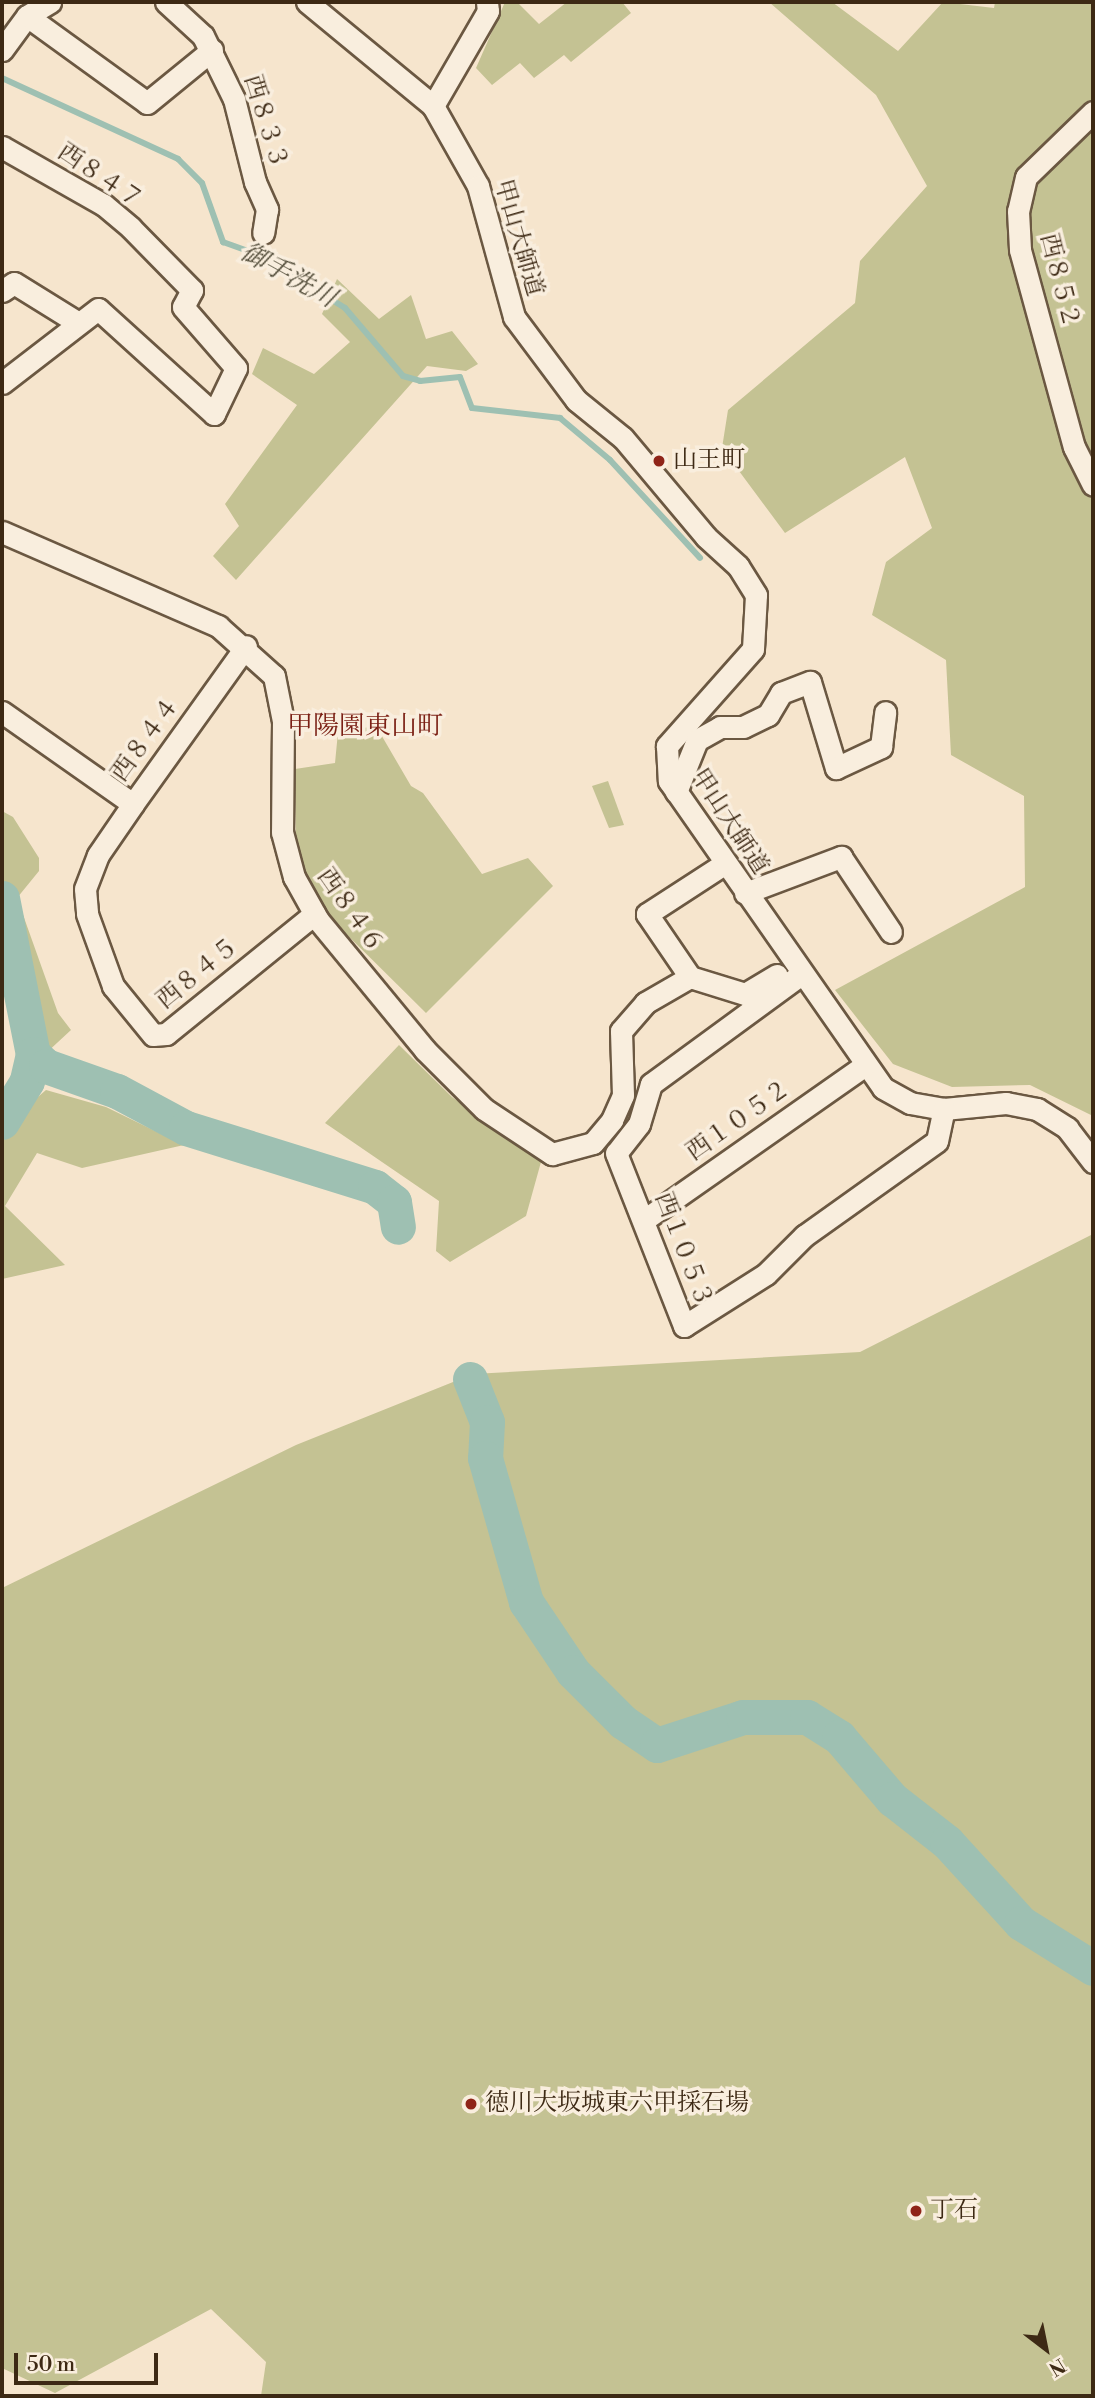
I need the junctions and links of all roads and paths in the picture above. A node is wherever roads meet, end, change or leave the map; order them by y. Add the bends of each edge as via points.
1 (50, 2) edge
2 (166, 2) edge
3 (307, 2) edge
4 (487, 2) edge
5 (27, 16) junction
6 (2, 50) edge
7 (212, 50) junction
8 (433, 106) junction
9 (1093, 111) edge
10 (2, 147) edge
11 (262, 233) dead end
12 (2, 291) edge
13 (77, 322) junction
14 (2, 383) edge
15 (1093, 485) edge
16 (2, 532) edge
17 (246, 646) junction
18 (2, 712) edge
19 (885, 712) dead end
20 (676, 792) junction
21 (133, 804) junction
22 (724, 864) junction
23 (744, 893) junction
24 (314, 914) junction
25 (891, 932) dead end
26 (795, 968) junction
27 (690, 977) junction
28 (864, 1066) junction
29 (944, 1109) junction
30 (1093, 1162) edge
31 (644, 1220) junction

1 - 5 street
2 - 7 street, 西８３３
3 - 8 street
4 - 8 street via 488,11
5 - 6 street
5 - 7 street via 147,103
7 - 11 street, 西８３３ via 234,99 255,182 267,209
8 - 20 street, 甲山大師道 via 478,186 514,317 576,400 623,438 706,537 738,566 756,595 752,649 667,746 665,763
9 - 15 street, 西８５２ via 1026,177 1017,211 1020,250 1074,447
10 - 13 street, 西８４７ via 104,205 192,290 183,307 236,368 214,414 98,309
12 - 13 street via 14,283
13 - 14 street via 56,345
16 - 17 street, 西８４６ via 218,626
17 - 21 street, 西８４４
17 - 24 street, 西８４６ via 274,676 283,721 282,832 293,877
18 - 21 street, 西８４４
19 - 20 street via 881,747 836,768 810,682 781,693 768,715 743,727 720,727 697,740
20 - 22 street, 甲山大師道
21 - 24 street, 西８４５ via 98,855 85,889 87,914 113,986 153,1035 166,1034
22 - 23 street, 甲山大師道
22 - 27 street via 647,914
23 - 25 street via 841,857
23 - 26 street, 甲山大師道
24 - 27 street, 西８４６ via 425,1050 484,1109 552,1154 593,1143 612,1120 624,1095 621,1031 645,1003
26 - 27 street via 745,994
26 - 28 street, 甲山大師道
26 - 31 street, 西１０５３ via 651,1084 639,1124 616,1153
28 - 29 street, 甲山大師道 via 895,1097
28 - 31 street, 西１０５２
29 - 30 street, 甲山大師道 via 1006,1103 1037,1109 1066,1128
29 - 31 street, 西１０５３ via 937,1141 804,1236 766,1274 684,1326

